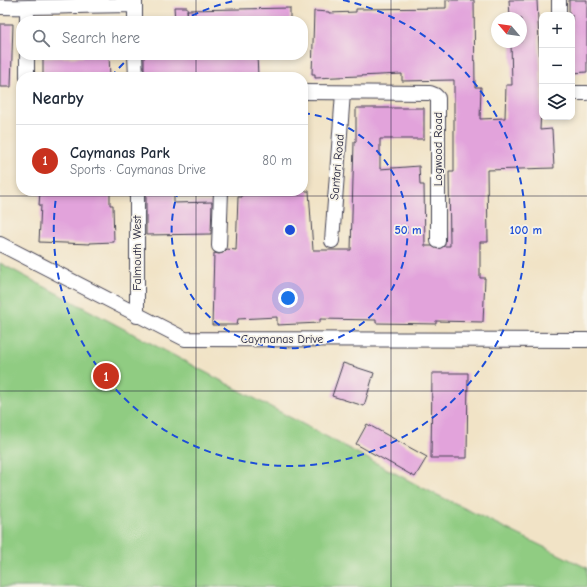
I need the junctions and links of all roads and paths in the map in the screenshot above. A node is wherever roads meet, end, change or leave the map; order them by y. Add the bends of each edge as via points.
1 (559, 0) edge
2 (135, 3) edge
3 (0, 7) edge
4 (559, 12) edge
5 (27, 14) edge
6 (135, 16) edge
7 (27, 60) edge
8 (136, 60) edge
9 (27, 72) edge
10 (136, 72) edge
11 (308, 92) edge
12 (343, 93) junction
13 (575, 93) edge
14 (587, 93) edge
15 (136, 196) edge
16 (221, 196) edge
17 (438, 241) dead end
18 (332, 242) dead end
19 (0, 244) edge
20 (219, 246) dead end
21 (137, 316) junction
22 (587, 340) edge

1 - 4 street
2 - 5 street
2 - 6 street
3 - 5 street
7 - 9 street
8 - 10 street
11 - 12 street, Logwood Road
12 - 17 street, Logwood Road via 430,93 438,98
12 - 18 street, Santari Road
13 - 14 street
15 - 21 street, Falmouth West
16 - 20 street
19 - 21 street, Caymanas Drive
21 - 22 street, Caymanas Drive via 185,339

